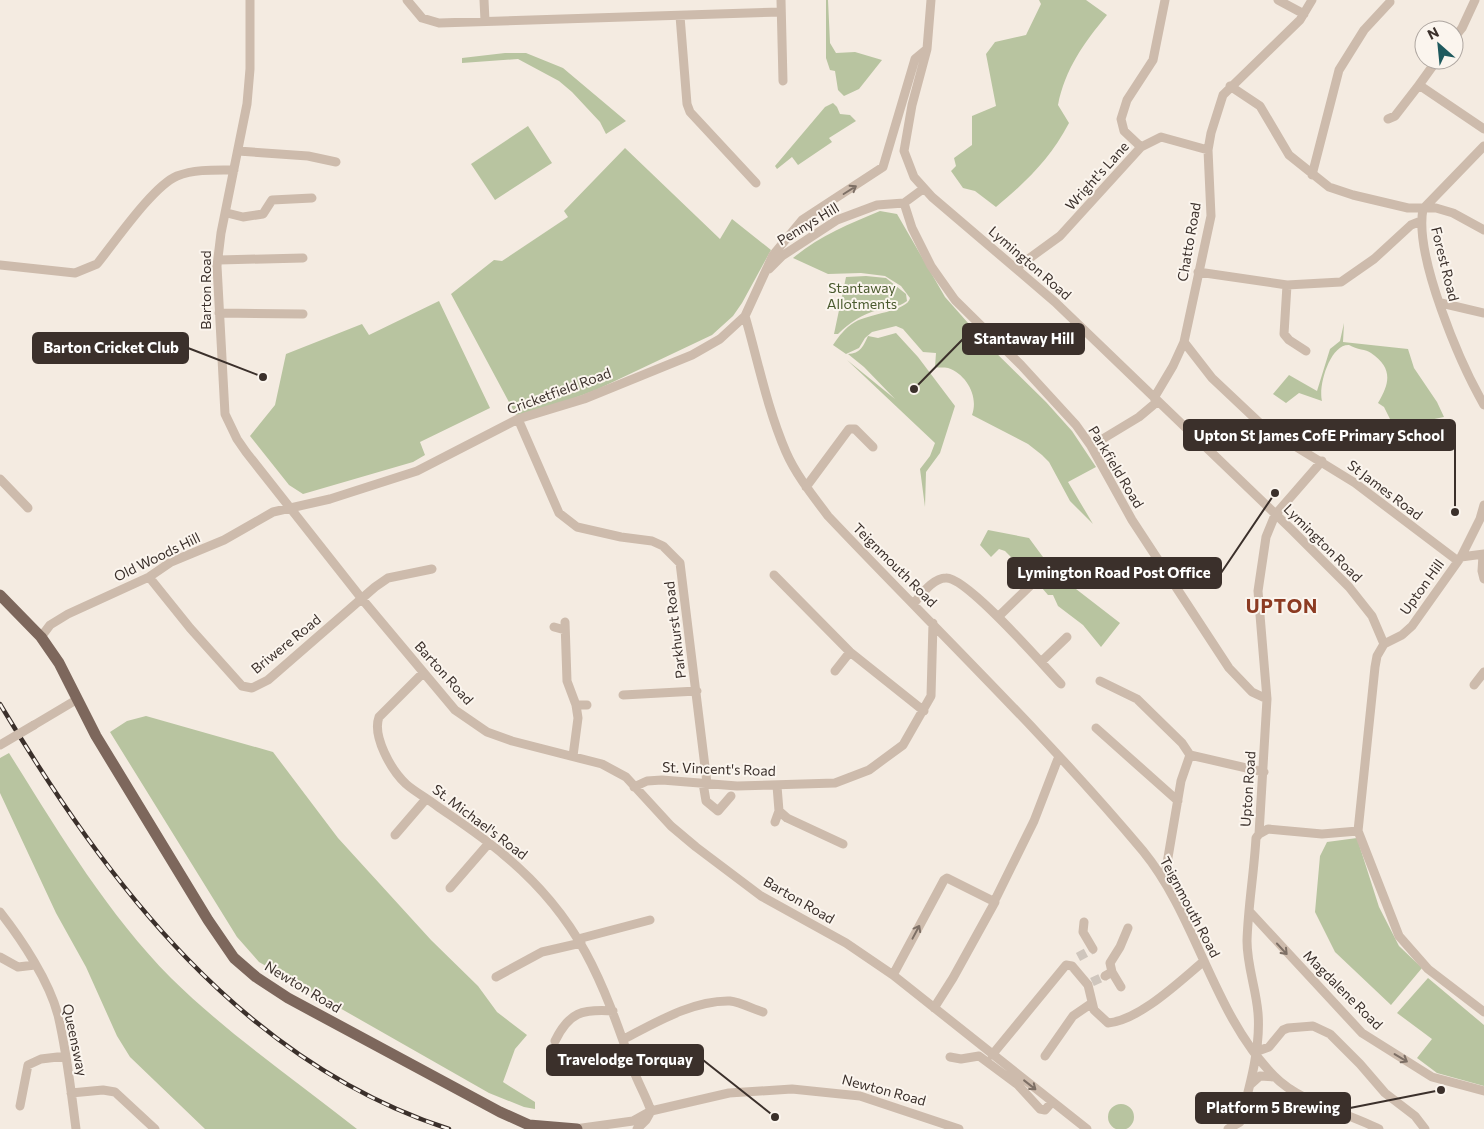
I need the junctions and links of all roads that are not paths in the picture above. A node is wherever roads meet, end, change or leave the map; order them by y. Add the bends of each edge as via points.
1 (250, 0) edge
2 (407, 0) edge
3 (484, 0) edge
4 (781, 0) edge
5 (931, 0) edge
6 (1166, 0) edge
7 (1278, 0) edge
8 (1312, 0) edge
9 (1475, 0) edge
10 (1390, 2) dead end
11 (782, 12) junction
12 (1304, 14) junction
13 (680, 16) junction
14 (485, 21) junction
15 (1464, 24) edge
16 (927, 49) junction
17 (1430, 70) edge
18 (783, 81) dead end
19 (1419, 85) junction
20 (1230, 86) junction
21 (1403, 123) dead end
22 (1484, 129) edge
23 (1484, 146) edge
24 (1141, 147) junction
25 (1208, 150) junction
26 (238, 151) junction
27 (336, 162) dead end
28 (234, 170) junction
29 (1312, 175) junction
30 (756, 183) dead end
31 (923, 189) junction
32 (312, 198) dead end
33 (904, 203) junction
34 (1423, 209) junction
35 (227, 212) junction
36 (1421, 221) junction
37 (1484, 230) edge
38 (303, 258) dead end
39 (219, 260) junction
40 (0, 265) edge
41 (1016, 268) junction
42 (767, 271) junction
43 (1198, 272) junction
44 (1287, 285) junction
45 (1441, 304) junction
46 (219, 313) junction
47 (1484, 313) edge
48 (303, 314) dead end
49 (744, 316) junction
50 (1184, 342) junction
51 (1306, 351) dead end
52 (1156, 400) junction
53 (1484, 405) edge
54 (518, 418) junction
55 (1091, 446) junction
56 (873, 447) dead end
57 (1322, 461) junction
58 (0, 479) edge
59 (806, 487) junction
60 (1484, 505) edge
61 (290, 507) junction
62 (28, 508) dead end
63 (1275, 515) junction
64 (1484, 554) edge
65 (1460, 559) junction
66 (432, 569) dead end
67 (774, 575) dead end
68 (149, 577) junction
69 (1484, 579) edge
70 (1033, 583) dead end
71 (0, 595) edge
72 (362, 599) junction
73 (914, 603) junction
74 (998, 617) junction
75 (933, 623) junction
76 (554, 627) dead end
77 (41, 637) junction
78 (1067, 637) dead end
79 (1384, 644) junction
80 (850, 652) junction
81 (1041, 662) junction
82 (835, 671) dead end
83 (1484, 672) edge
84 (423, 673) junction
85 (1100, 681) dead end
86 (1061, 684) dead end
87 (1474, 685) dead end
88 (697, 691) junction
89 (623, 695) dead end
90 (1267, 699) junction
91 (76, 700) junction
92 (576, 705) junction
93 (587, 705) dead end
94 (924, 711) junction
95 (1096, 728) dead end
96 (0, 745) edge
97 (1190, 755) junction
98 (573, 756) junction
99 (1059, 756) junction
100 (1264, 772) junction
101 (705, 783) junction
102 (777, 786) junction
103 (634, 787) junction
104 (731, 796) dead end
105 (426, 799) junction
106 (1178, 801) junction
107 (779, 811) junction
108 (775, 822) dead end
109 (1358, 831) junction
110 (1259, 834) junction
111 (395, 835) dead end
112 (490, 843) junction
113 (843, 844) dead end
114 (1164, 881) junction
115 (450, 888) dead end
116 (995, 900) junction
117 (0, 912) edge
118 (1250, 912) junction
119 (650, 920) dead end
120 (1084, 922) dead end
121 (3, 923) edge
122 (1128, 928) dead end
123 (579, 941) junction
124 (1093, 949) dead end
125 (1078, 957) tunnel mouth
126 (0, 958) edge
127 (1204, 961) junction
128 (35, 965) junction
129 (1072, 966) junction
130 (893, 975) junction
131 (496, 977) dead end
132 (1121, 987) dead end
133 (1092, 1003) junction
134 (934, 1008) junction
135 (613, 1012) junction
136 (763, 1012) dead end
137 (1484, 1012) edge
138 (624, 1038) junction
139 (555, 1041) dead end
140 (1255, 1052) junction
141 (992, 1055) junction
142 (66, 1056) junction
143 (1045, 1056) dead end
144 (950, 1057) dead end
145 (1275, 1077) junction
146 (1250, 1086) junction
147 (1484, 1091) edge
148 (71, 1093) junction
149 (1052, 1102) junction
150 (20, 1106) dead end
151 (647, 1120) edge
152 (534, 1127) edge
153 (76, 1129) edge
154 (155, 1129) edge
155 (576, 1129) edge
156 (637, 1129) edge
157 (959, 1129) edge
158 (1087, 1129) edge
159 (1228, 1129) edge
160 (1379, 1129) edge
161 (1425, 1129) edge

1 - 26 street, Barton Road via 250,69
2 - 14 street via 422,18 439,23
3 - 14 street
4 - 11 street
5 - 16 street
6 - 24 street via 1152,60 1127,100 1121,119 1124,131
7 - 12 street
8 - 12 street, Chatto Road
9 - 15 street
10 - 29 street via 1364,30 1338,70
11 - 13 street
11 - 18 street
12 - 20 street, Chatto Road
13 - 14 street
13 - 30 street via 690,112
16 - 31 street, Lymington Road via 904,151 914,177
42 -> 16 street via 780,244 802,220 883,168 915,59
17 - 19 street
19 - 21 street via 1392,117
19 - 22 street
20 - 25 street, Chatto Road via 1223,95
20 - 29 street via 1260,106 1282,146
23 - 34 street, Forest Road
24 - 25 street, Wright's Lane via 1161,137
24 - 41 street, Wright's Lane via 1060,236
25 - 43 street, Chatto Road via 1211,216
26 - 27 street via 308,156
26 - 28 street, Barton Road
28 - 35 street, Barton Road
28 - 40 street via 208,169 176,177 155,193 97,264 85,270 76,273
29 - 34 street via 1329,187 1353,195
31 - 33 street
31 - 41 street, Lymington Road
32 - 35 street via 272,200 263,214 253,217
33 - 42 street, Pennys Hill via 877,205 837,220 782,256
33 - 55 street, Parkfield Road via 931,266 955,300 1054,400
34 - 36 street, Forest Road
34 - 37 street via 1436,208 1453,213
35 - 39 street, Barton Road
36 - 44 street via 1411,225 1374,259 1341,282
36 - 45 street, Forest Road via 1421,234
38 - 39 street
39 - 46 street, Barton Road
41 - 52 street, Lymington Road
42 - 49 street
43 - 44 street
43 - 50 street, Chatto Road
44 - 51 street via 1284,334
45 - 47 street
45 - 53 street, Forest Road via 1456,351
46 - 48 street
46 - 61 street, Barton Road via 225,414 237,439
49 - 54 street, Cricketfield Road via 720,339 692,355 584,399
49 - 59 street, Teignmouth Road via 769,408 786,454
50 - 52 street, Chatto Road
50 - 57 street, St James Road via 1212,378 1264,426
52 - 55 street, Chatto Road via 1139,417
52 - 63 street, Lymington Road
54 - 61 street, Cricketfield Road via 417,471 330,499
54 - 88 street, Parkhurst Road via 558,513 576,527 652,541 664,546 680,563
55 - 90 street, Parkfield Road via 1127,512 1229,668 1252,692
56 - 59 street via 855,428 849,430
57 - 63 street, Upton Road
57 - 65 street, St James Road
58 - 62 street
59 - 73 street, Teignmouth Road via 828,516
60 - 65 street
61 - 68 street, Old Woods Hill via 273,512 224,540 171,562
61 - 72 street, Barton Road
63 - 79 street, Lymington Road via 1349,587 1372,616
63 - 90 street, Upton Road via 1266,537 1258,591
64 - 65 street, Upton Hill
64 - 69 street
65 - 79 street, Upton Hill via 1412,626
66 - 72 street, Briwere Road via 388,578
67 - 80 street
68 - 72 street, Briwere Road via 242,686 252,688 268,680
68 - 77 street, Old Woods Hill via 68,614 50,625
70 - 74 street
71 - 77 main road, Newton Road
72 - 84 street, Barton Road
73 - 74 street via 937,580 951,578 959,581
73 - 75 street, Teignmouth Road
74 - 81 street
75 - 94 street, St. Vincent's Road via 931,696
75 - 99 street, Teignmouth Road
76 - 92 street via 565,626 567,681
77 - 91 main road, Newton Road via 59,664
78 - 81 street
79 - 109 street via 1375,667
80 - 82 street
80 - 94 street
81 - 86 street
83 - 87 street
84 - 98 street, Barton Road via 454,710 487,732
84 - 105 street, St. Michael's Road via 379,716 376,725 379,738 400,778
85 - 97 street via 1137,699
88 - 89 street via 645,698
88 - 101 street, Parkhurst Road
90 - 100 street, Upton Road
91 - 96 street, bridge
91 - 152 main road, Newton Road via 174,865 234,958 288,998
92 - 93 street
92 - 98 street via 578,718
94 - 102 street, St. Vincent's Road via 903,746 860,775 835,783
95 - 106 street
97 - 100 street
97 - 106 street
98 - 103 street, Barton Road via 602,764 626,777
99 - 114 street, Teignmouth Road via 1144,853
99 - 116 street via 1034,821
100 - 110 street, Upton Road
101 - 102 street, St. Vincent's Road
101 - 103 street, St. Vincent's Road via 662,780 647,781
101 - 104 street, Parkhurst Road via 706,801 718,811
102 - 107 street
103 - 130 street, Barton Road via 671,826 761,896 846,943
105 - 111 street
105 - 112 street, St. Michael's Road
106 - 114 street
107 - 108 street
107 - 113 street via 787,818
109 - 110 street via 1322,834 1268,829
109 - 137 street via 1400,936 1428,969
110 - 118 street, Upton Road via 1256,838
112 - 115 street
112 - 123 street, St. Michael's Road via 543,891 568,921
114 - 127 street, Teignmouth Road
130 -> 116 street via 946,878
116 - 134 street via 954,978
117 - 121 street, Queensway
118 - 140 street, Upton Road via 1248,967 1259,1027
118 -> 147 street, Magdalene Road via 1362,1033 1432,1077
119 - 123 street
120 - 124 street via 1083,932
121 - 128 street, Queensway
122 - 132 street via 1110,963 1109,974
123 - 131 street via 542,952
123 - 135 street, St. Michael's Road via 591,960
125 - 129 street
126 - 128 street via 18,967
127 - 133 street via 1165,994 1116,1022 1108,1023 1094,1010
127 - 140 street, Teignmouth Road via 1237,1025
128 - 142 street, Queensway via 58,1014
129 - 133 street via 1090,984
129 - 141 street via 1060,969
130 - 134 street, Barton Road
133 - 143 street via 1074,1016
134 - 141 street, Barton Road
135 - 138 street, St. Michael's Road
135 - 139 street via 596,1010 574,1015
136 - 138 street via 731,1001 702,1005
138 - 151 street, St. Michael's Road
140 - 145 street, Teignmouth Road
140 - 146 street, Upton Road
140 - 161 street via 1269,1046 1283,1030 1313,1026 1330,1034 1385,1093 1415,1116
141 -> 149 street, Barton Road
142 - 148 street, Queensway
142 - 150 street via 42,1059 28,1065
144 - 149 street via 979,1056 1018,1085 1040,1109 1046,1110
145 - 146 street via 1260,1076
145 - 160 street, Teignmouth Road via 1309,1099
146 - 159 street, Upton Road via 1240,1122
148 - 153 street, Queensway
148 - 154 street via 115,1092
149 - 158 street, Barton Road
151 - 155 street, Newton Road
151 - 156 street
151 - 157 street, Newton Road via 729,1093 811,1089 860,1096
152 - 155 main road, Newton Road

